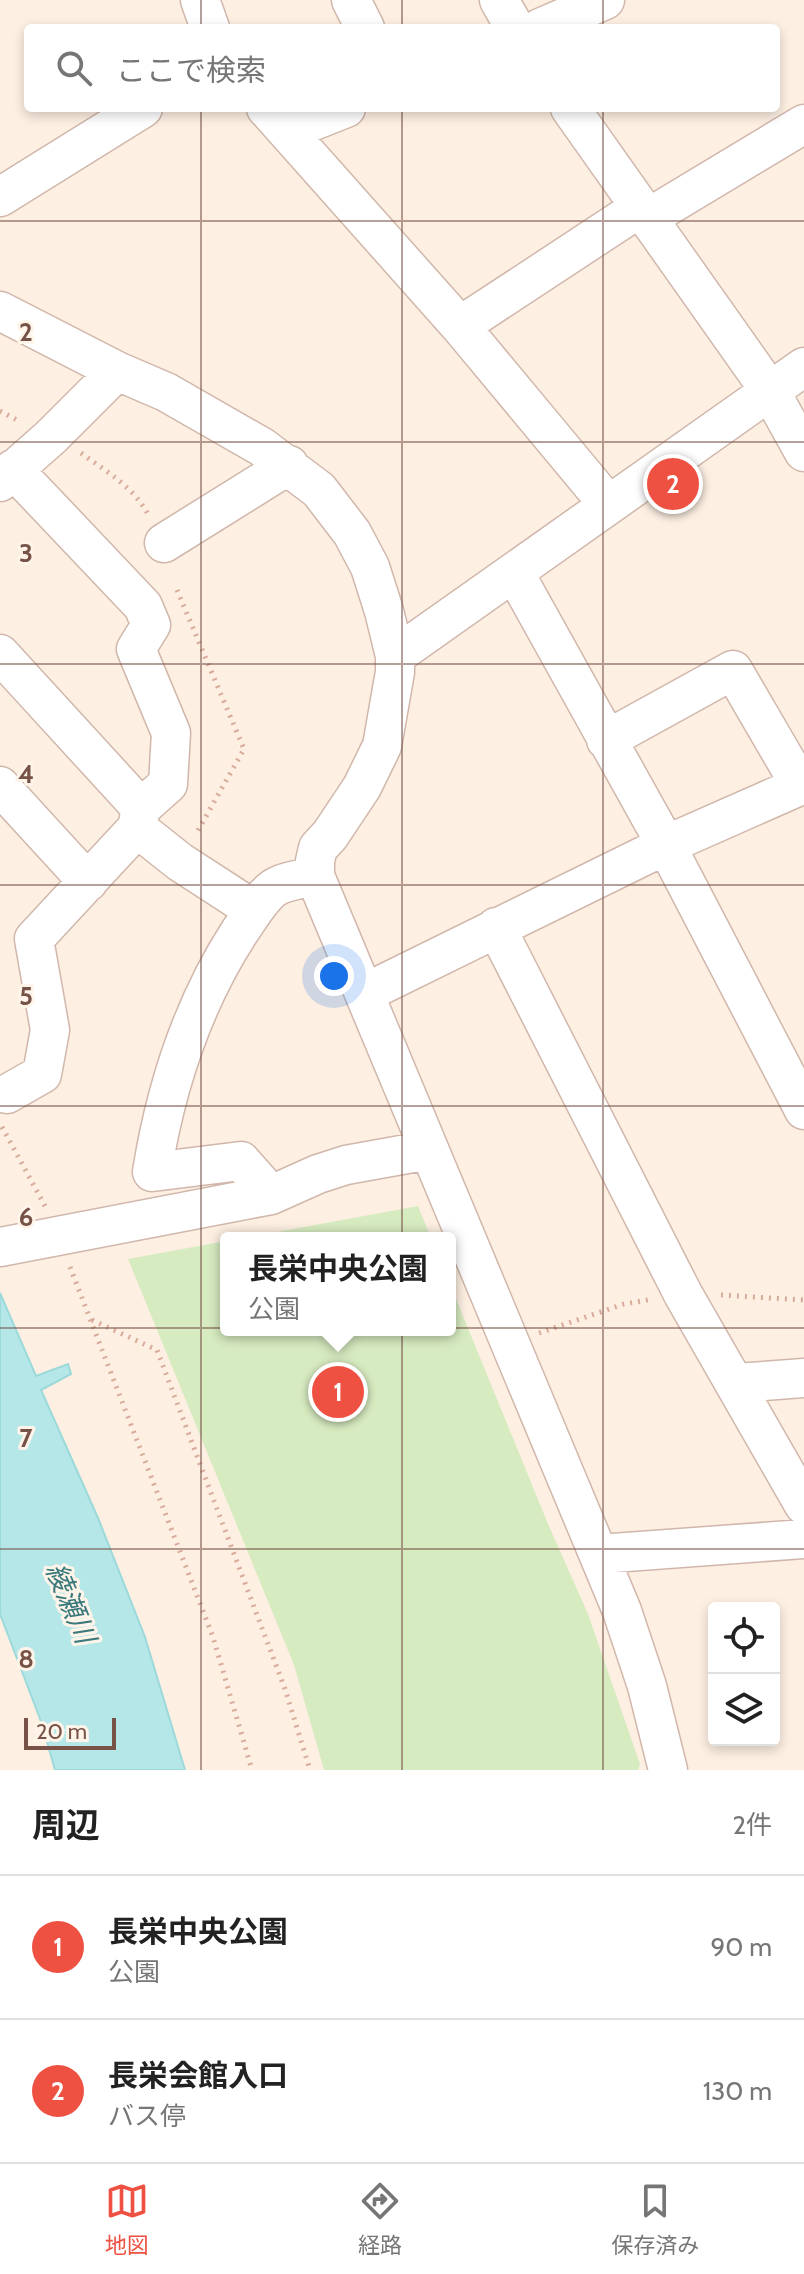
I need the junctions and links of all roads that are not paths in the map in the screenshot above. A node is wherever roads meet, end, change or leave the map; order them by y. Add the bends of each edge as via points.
1 (200, 0) edge
2 (351, 0) edge
3 (499, 0) edge
4 (605, 0) edge
5 (209, 24) edge
6 (363, 24) edge
7 (513, 24) edge
8 (549, 24) edge
9 (137, 112) edge
10 (321, 112) edge
11 (573, 112) edge
12 (277, 119) edge
13 (801, 134) edge
14 (0, 197) edge
15 (644, 213) junction
16 (0, 311) edge
17 (460, 326) junction
18 (804, 367) edge
19 (117, 371) junction
20 (770, 391) junction
21 (804, 452) edge
22 (289, 465) junction
23 (7, 476) edge
24 (608, 504) junction
25 (164, 543) road end
26 (514, 572) junction
27 (0, 654) edge
28 (395, 656) junction
29 (606, 740) junction
30 (802, 784) edge
31 (0, 786) edge
32 (139, 818) junction
33 (666, 845) junction
34 (315, 876) junction
35 (88, 882) junction
36 (254, 910) junction
37 (496, 927) junction
38 (365, 993) junction
39 (4, 1109) edge
40 (804, 1110) edge
41 (429, 1150) junction
42 (271, 1195) junction
43 (0, 1247) edge
44 (804, 1378) edge
45 (736, 1383) junction
46 (804, 1505) edge
47 (804, 1539) edge
48 (599, 1554) junction
49 (668, 1770) edge

1 - 5 street
2 - 6 street
3 - 7 street
4 - 8 street
9 - 14 street
10 - 12 street
11 - 15 street
12 - 17 street
13 - 15 street
15 - 17 street
15 - 20 street
16 - 19 street
17 - 24 street
18 - 20 street
19 - 22 street via 166,392
19 - 23 street
20 - 21 street
20 - 24 street
22 - 25 street
22 - 28 street via 319,490 352,533 370,567
23 - 32 street via 143,606 151,625 136,649 171,733 168,784
24 - 26 street
26 - 28 street
26 - 29 street
27 - 32 street
28 - 34 street via 382,746 343,818 318,848
29 - 30 street via 733,670
29 - 33 street
30 - 33 street
31 - 35 street
32 - 35 street
32 - 36 street via 180,862
33 - 37 street
33 - 40 street
34 - 36 street via 275,887
34 - 38 street
35 - 39 street via 34,939 50,1030 42,1074
36 - 42 street via 201,999 174,1067 152,1172 241,1161
37 - 38 street
37 - 45 street via 683,1294
38 - 41 street
41 - 42 street via 346,1165
41 - 48 street
42 - 43 street
44 - 45 street
45 - 46 street
47 - 48 street
48 - 49 street via 647,1686

